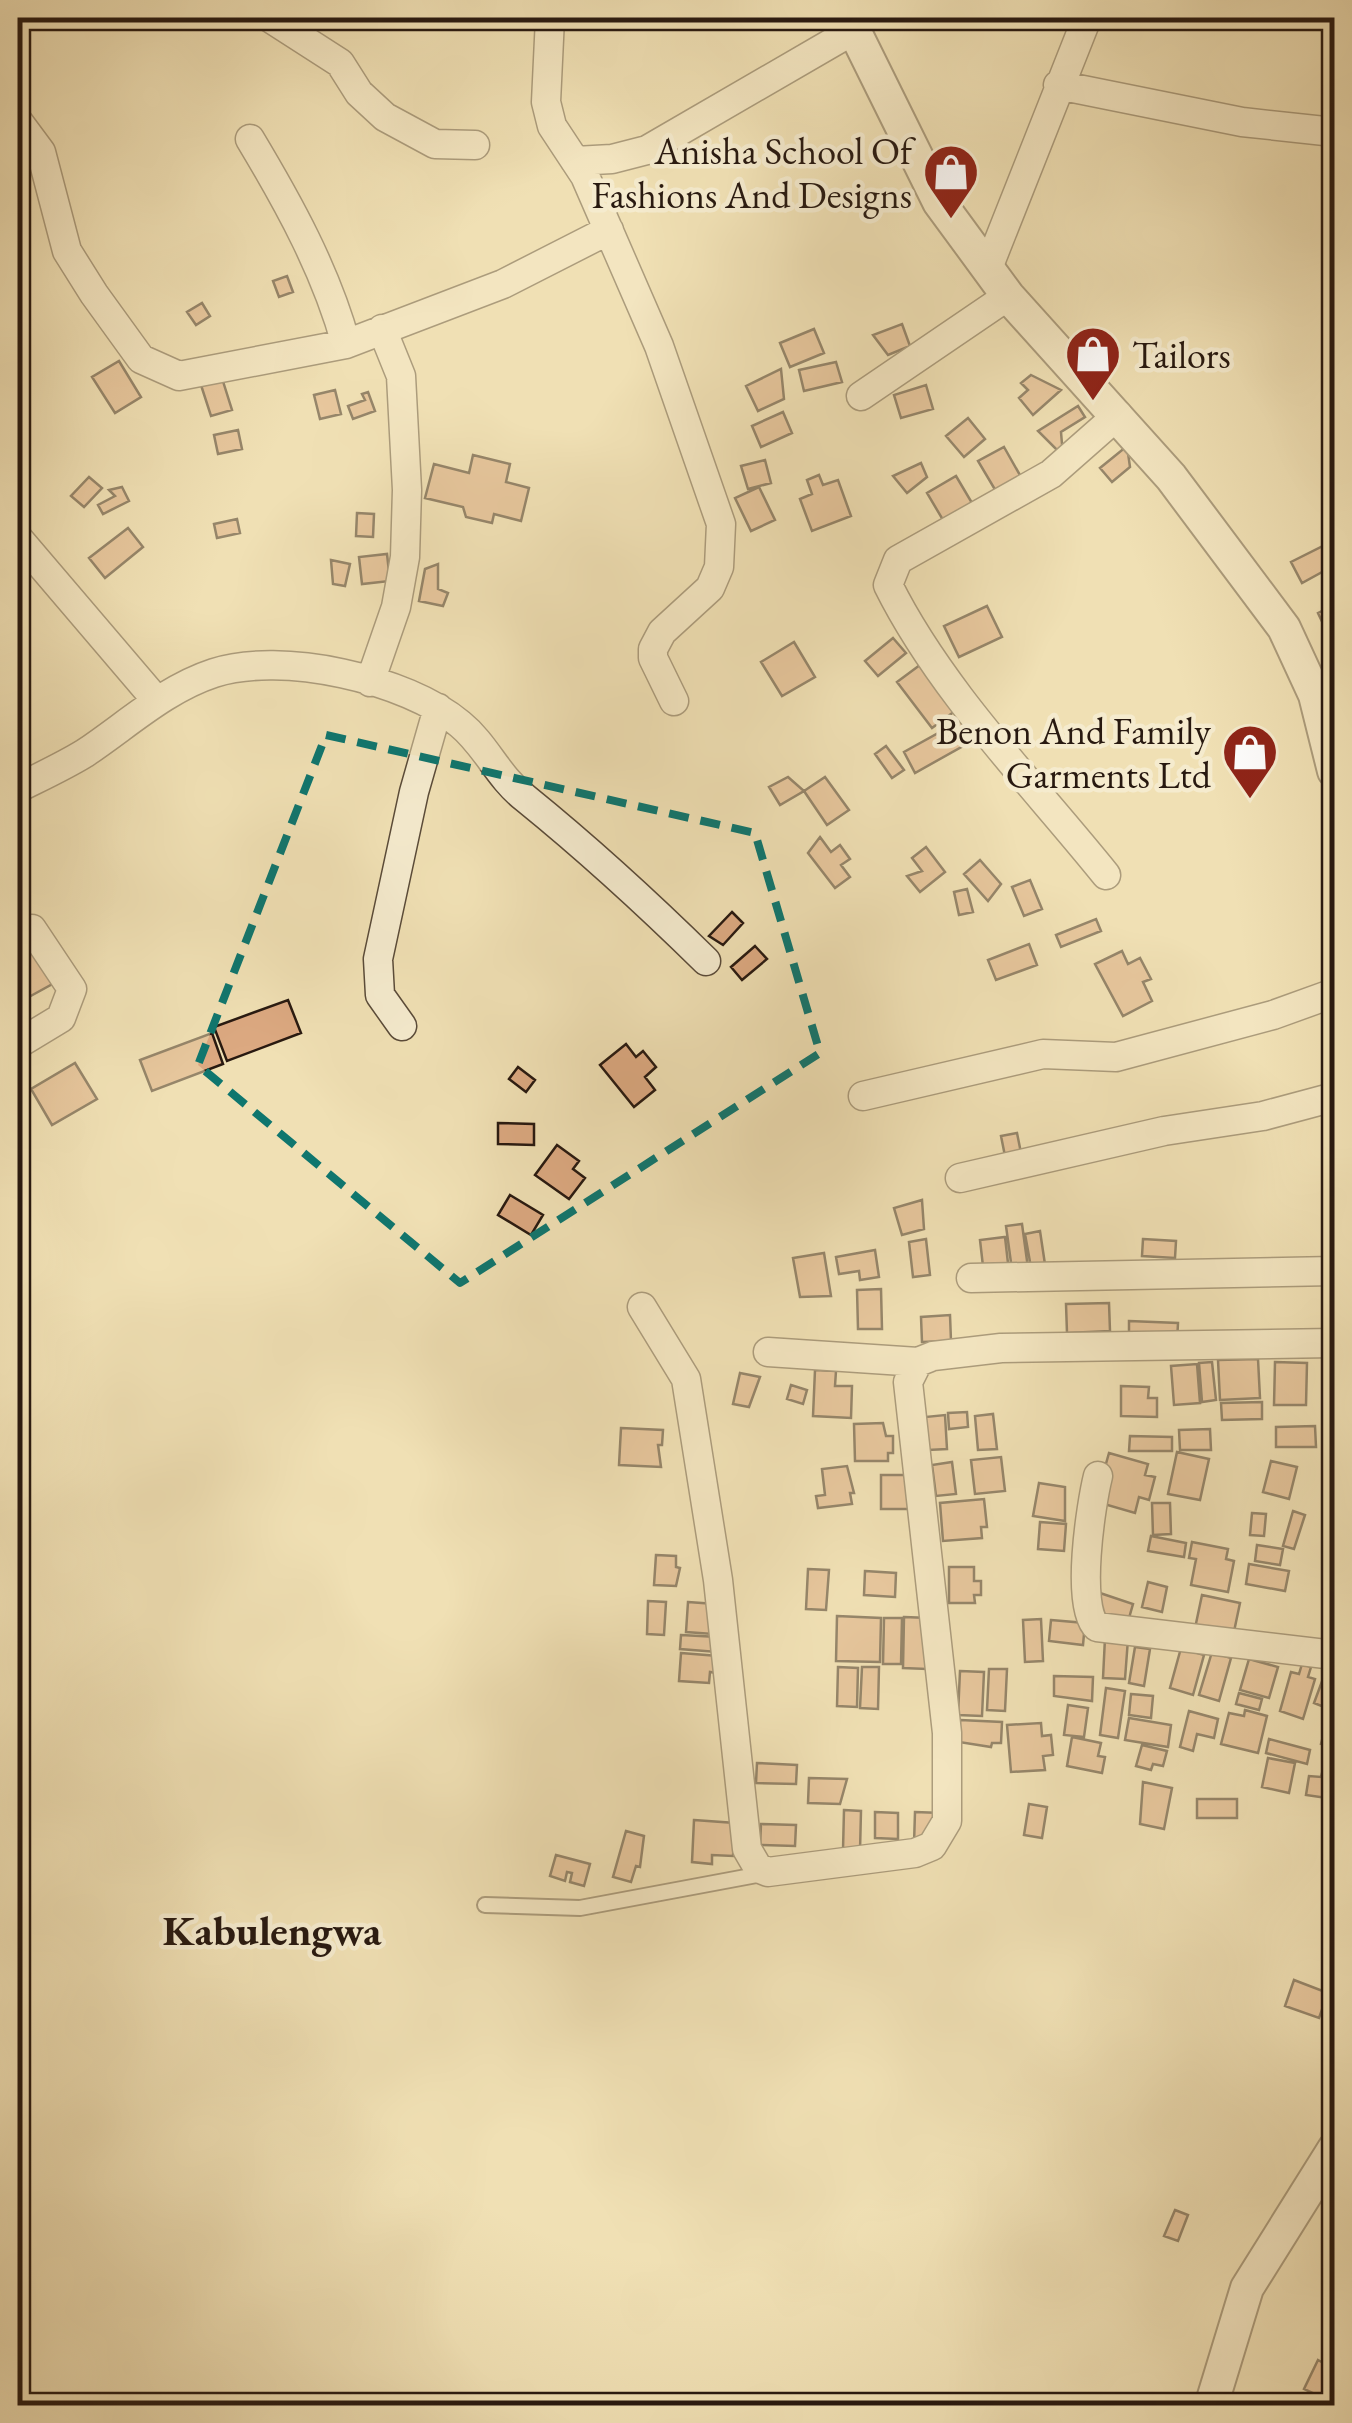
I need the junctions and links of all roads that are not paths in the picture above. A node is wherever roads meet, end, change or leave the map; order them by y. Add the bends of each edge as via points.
1 (270, 18) edge
2 (550, 18) edge
3 (1087, 18) edge
4 (851, 24) edge
5 (1058, 86) junction
6 (18, 121) edge
7 (1334, 132) edge
8 (250, 140) dead end
9 (475, 146) dead end
10 (575, 161) junction
11 (609, 230) junction
12 (988, 268) junction
13 (1008, 296) junction
14 (382, 329) junction
15 (346, 344) junction
16 (860, 396) dead end
17 (1118, 415) junction
18 (18, 538) edge
19 (370, 682) junction
20 (157, 701) junction
21 (674, 701) dead end
22 (438, 708) junction
23 (1332, 736) edge
24 (1334, 770) edge
25 (18, 788) edge
26 (1106, 875) dead end
27 (32, 929) dead end
28 (706, 961) dead end
29 (1334, 992) edge
30 (402, 1026) dead end
31 (18, 1044) edge
32 (863, 1096) dead end
33 (1334, 1097) edge
34 (960, 1178) dead end
35 (1334, 1271) edge
36 (971, 1278) dead end
37 (642, 1307) dead end
38 (1334, 1344) edge
39 (768, 1352) dead end
40 (918, 1362) junction
41 (1098, 1476) dead end
42 (1334, 1655) edge
43 (768, 1872) junction
44 (485, 1905) dead end
45 (1334, 2150) edge
46 (1211, 2406) edge

1 - 9 street via 340,63 384,117 435,144
2 - 10 street via 546,102 552,126
3 - 5 street
4 - 10 street via 646,150
4 - 12 street via 940,202
5 - 7 street via 1242,122
5 - 12 street
6 - 15 street via 48,167 67,252 141,359 179,376
8 - 15 street via 336,306
10 - 11 street
11 - 14 street via 503,284
11 - 21 street via 659,346 721,524 710,588 662,632 653,649
12 - 13 street
13 - 16 street
13 - 17 street
14 - 15 street
14 - 19 street via 401,376 406,523 396,607
17 - 23 street via 1284,628
17 - 26 street via 1052,474 898,560 888,585 915,640 945,680
18 - 20 street
19 - 20 street via 263,664 215,672
19 - 22 street
20 - 25 street via 81,755
22 - 28 street via 464,727 500,776
22 - 30 street via 378,959 380,995
23 - 24 street
27 - 31 street via 72,989 61,1018
29 - 32 street via 1132,1053 1044,1054
33 - 34 street
35 - 36 street
37 - 43 street via 686,1379 718,1580 747,1849
38 - 40 street via 1001,1348
39 - 40 street
40 - 43 street via 908,1382 947,1732 946,1821 932,1846 915,1853
41 - 42 street via 1089,1510 1088,1613 1097,1627
43 - 44 lane via 580,1908
45 - 46 street via 1247,2288

